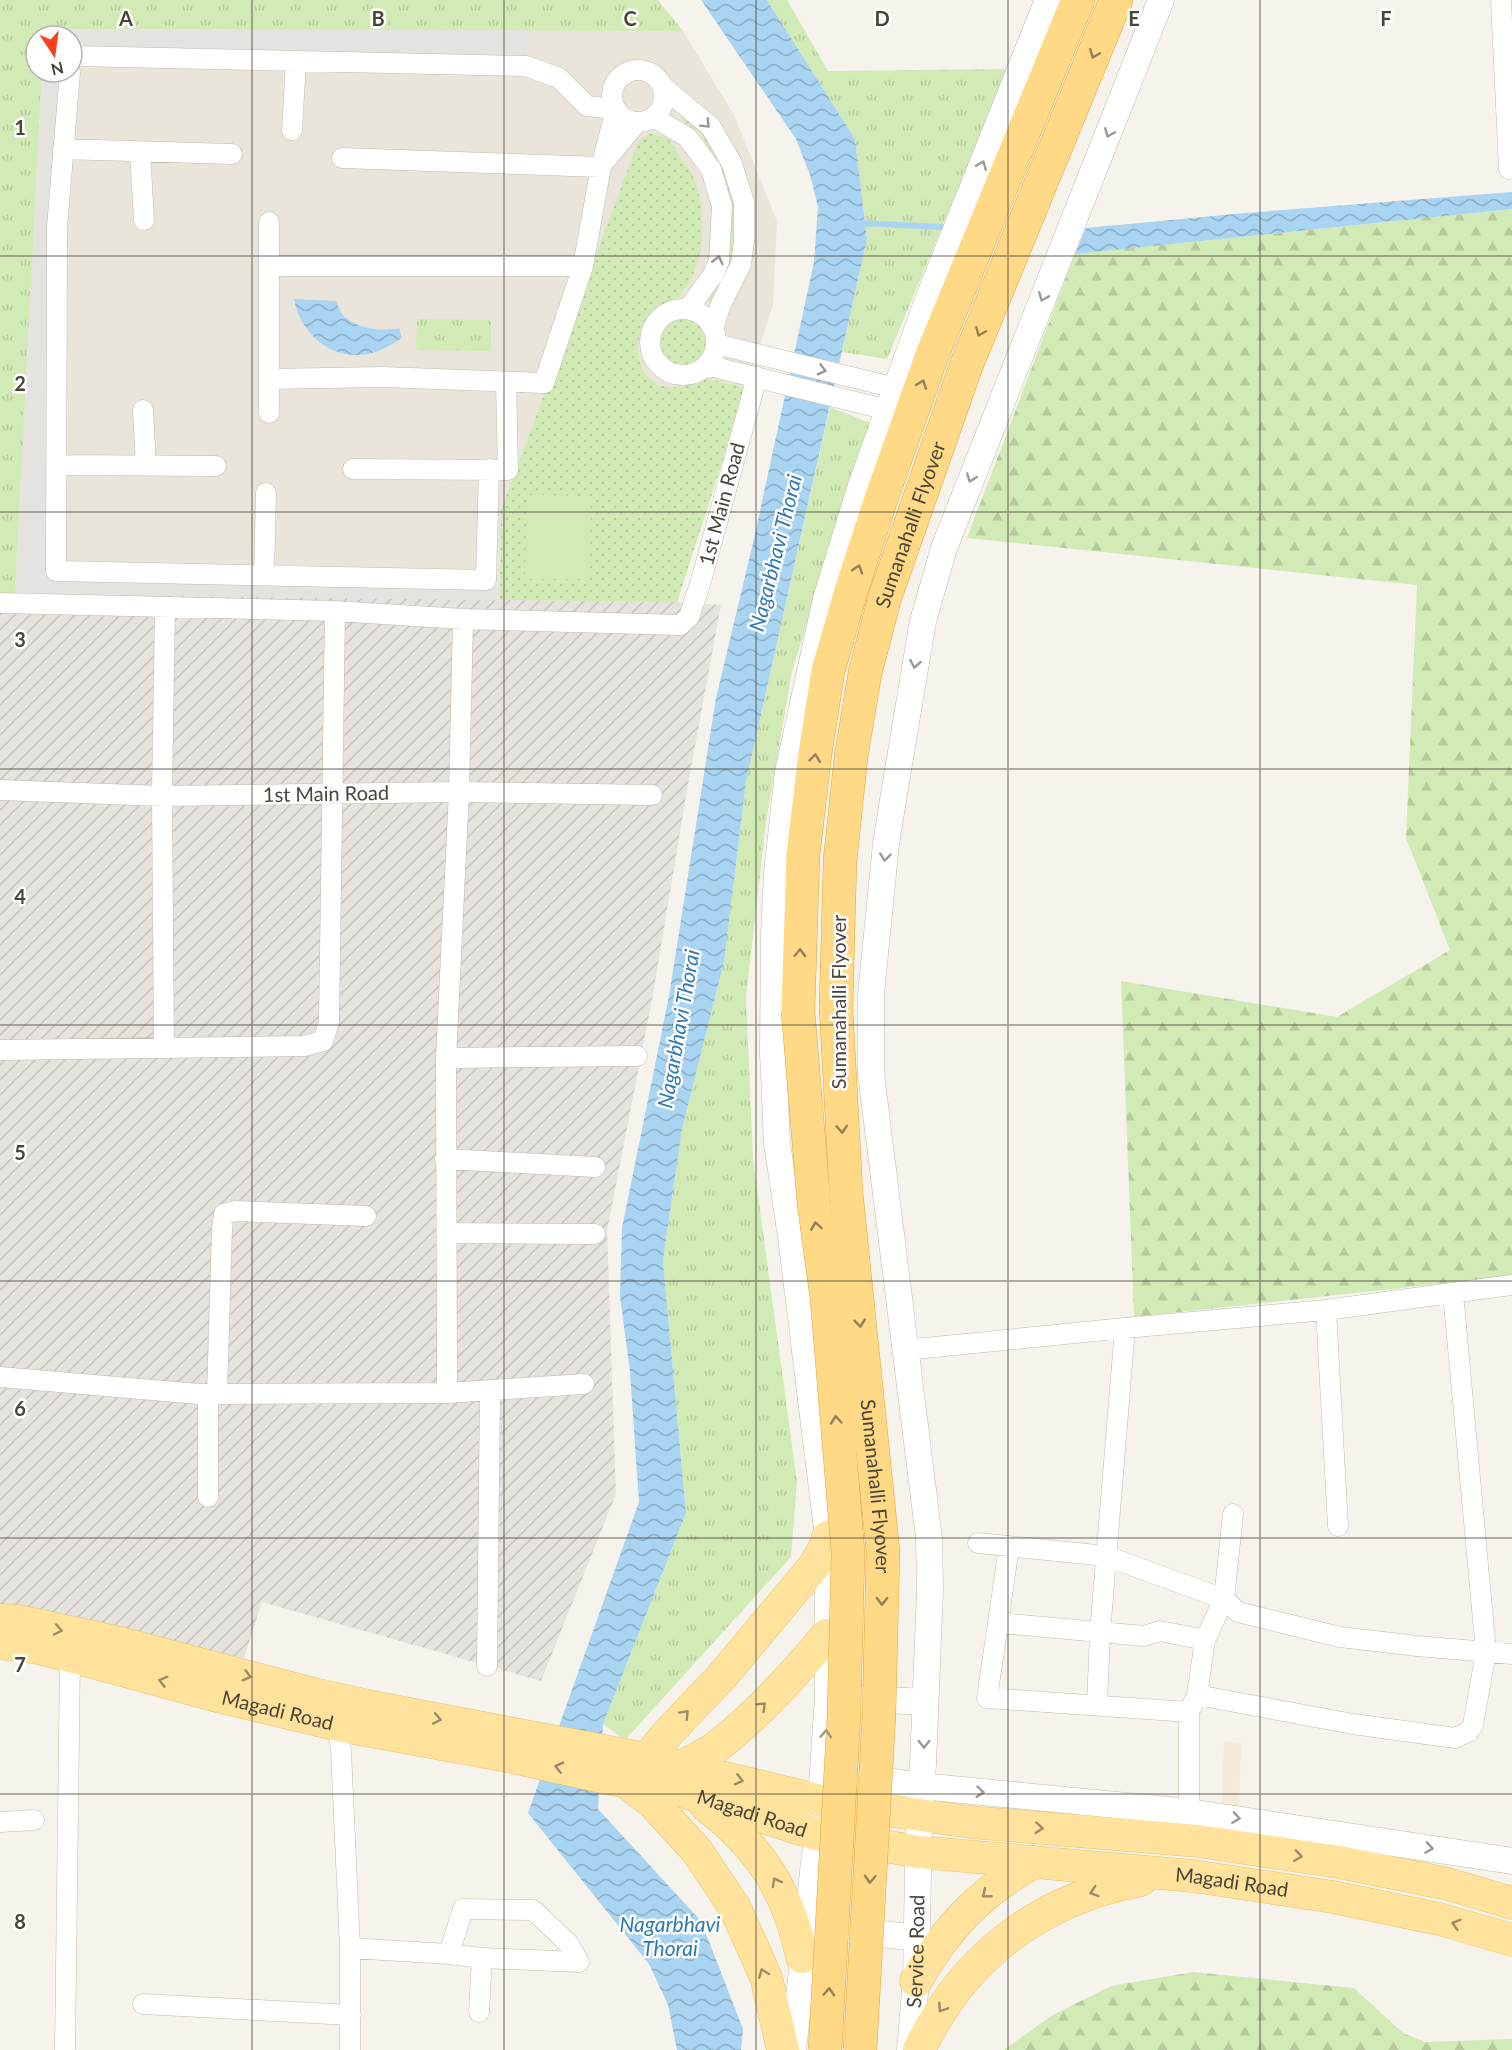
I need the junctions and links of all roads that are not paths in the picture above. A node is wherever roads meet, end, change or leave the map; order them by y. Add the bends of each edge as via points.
1 (1048, 0) edge
2 (1078, 0) edge
3 (1116, 0) edge
4 (1161, 0) edge
5 (1501, 0) edge
6 (84, 56) edge
7 (296, 61) junction
8 (69, 84) edge
9 (662, 86) junction
10 (616, 109) junction
11 (645, 119) junction
12 (292, 130) dead end
13 (63, 149) junction
14 (140, 152) junction
15 (232, 154) dead end
16 (342, 158) dead end
17 (601, 167) junction
18 (1509, 170) dead end
19 (144, 220) dead end
20 (269, 222) dead end
21 (269, 266) junction
22 (583, 266) junction
23 (688, 309) junction
24 (715, 336) junction
25 (706, 365) junction
26 (760, 377) junction
27 (269, 379) junction
28 (506, 382) junction
29 (884, 397) junction
30 (143, 410) dead end
31 (269, 413) dead end
32 (56, 465) junction
33 (146, 466) junction
34 (216, 466) dead end
35 (353, 469) dead end
36 (489, 469) junction
37 (266, 493) dead end
38 (264, 575) junction
39 (285, 576) junction
40 (0, 603) edge
41 (165, 607) junction
42 (285, 609) junction
43 (334, 611) junction
44 (463, 619) junction
45 (0, 790) edge
46 (459, 792) junction
47 (331, 794) junction
48 (652, 795) dead end
49 (162, 796) junction
50 (164, 1048) junction
51 (0, 1050) edge
52 (637, 1056) dead end
53 (446, 1058) junction
54 (445, 1159) junction
55 (595, 1167) dead end
56 (366, 1216) dead end
57 (447, 1233) junction
58 (595, 1234) dead end
59 (1512, 1284) edge
60 (1453, 1293) junction
61 (1326, 1310) junction
62 (1125, 1328) junction
63 (906, 1350) junction
64 (0, 1377) edge
65 (584, 1384) dead end
66 (490, 1390) junction
67 (447, 1393) junction
68 (213, 1394) junction
69 (208, 1497) dead end
70 (1233, 1514) dead end
71 (1338, 1526) dead end
72 (828, 1537) junction
73 (978, 1544) dead end
74 (1009, 1547) junction
75 (1106, 1556) junction
76 (1224, 1599) junction
77 (0, 1620) edge
78 (999, 1623) junction
79 (1100, 1633) junction
80 (827, 1635) junction
81 (1205, 1640) junction
82 (0, 1643) edge
83 (1486, 1652) junction
84 (1512, 1654) edge
85 (70, 1656) junction
86 (487, 1666) dead end
87 (828, 1697) junction
88 (925, 1702) junction
89 (1193, 1704) junction
90 (1098, 1705) junction
91 (337, 1712) junction
92 (647, 1759) junction
93 (617, 1771) junction
94 (682, 1779) junction
95 (822, 1786) junction
96 (920, 1801) junction
97 (1188, 1812) junction
98 (34, 1820) dead end
99 (0, 1822) edge
100 (816, 1834) junction
101 (919, 1852) junction
102 (1512, 1860) edge
103 (1034, 1862) junction
104 (1193, 1876) junction
105 (1512, 1903) edge
106 (805, 1926) junction
107 (917, 1938) junction
108 (1512, 1940) edge
109 (350, 1948) junction
110 (449, 1954) junction
111 (802, 1957) junction
112 (482, 1958) junction
113 (916, 1981) junction
114 (143, 2004) dead end
115 (478, 2012) dead end
116 (351, 2015) junction
117 (65, 2050) edge
118 (350, 2050) edge
119 (783, 2050) edge
120 (793, 2050) edge
121 (825, 2050) edge
122 (860, 2050) edge
123 (910, 2050) edge
124 (919, 2050) edge

29 -> 1 street
121 -> 2 highway, Sumanahalli Flyover, bridge via 844,1715 848,1551 798,1011 803,855 815,754 832,660 881,499 932,355
3 -> 122 highway, Sumanahalli Flyover, bridge via 966,366 885,597 865,673 851,757 840,861 836,1008 846,1192 883,1551 879,1715
4 -> 63 street, Service Road via 944,548 923,621 886,844 871,994 871,1074
5 - 18 street
6 - 7 street
7 - 10 street via 526,66 559,78 587,106
7 - 12 street
8 - 13 street
9 - 10 street via 644,70 627,73 612,93
9 - 11 street via 663,103
9 -> 24 street via 711,127 732,164 744,202 741,264 721,304
10 - 11 street via 629,120
10 - 17 street
11 - 17 street
23 -> 11 street via 719,261 722,206 711,169 687,137
13 - 14 street
13 - 32 street via 57,227
14 - 15 street
14 - 19 street
16 - 17 street
17 - 22 street
20 - 21 street
21 - 22 street
21 - 27 street
22 - 28 street via 544,383
23 - 24 street via 707,319
23 - 25 street via 676,309 657,321 652,330 651,352 657,362 675,374 698,371
24 - 25 street
24 -> 29 street
25 - 26 street
26 - 29 street
26 - 44 street, 1st Main Road via 687,620 674,626
27 - 28 street via 383,377
27 - 31 street
28 - 36 street via 508,470
29 - 72 street via 826,599 788,772 774,934 777,1143
30 - 33 street
32 - 33 street
32 - 38 street via 56,571
33 - 34 street
35 - 36 street
36 - 39 street via 486,580
37 - 38 street
38 - 39 street
39 - 42 street
40 - 41 street, 1st Main Road
41 - 42 street, 1st Main Road
41 - 49 street
42 - 43 street, 1st Main Road
43 - 44 street, 1st Main Road
43 - 47 street
44 - 46 street
45 - 49 street, 1st Main Road
46 - 47 street, 1st Main Road
46 - 48 street, 1st Main Road
46 - 53 street
47 - 49 street, 1st Main Road
47 - 50 street via 329,1022 323,1041 304,1046
49 - 50 street
50 - 51 street
52 - 53 street
53 - 54 street
54 - 55 street
54 - 57 street
56 - 68 street via 236,1211 224,1214
57 - 58 street
57 - 67 street
59 - 60 street
60 - 61 street
60 - 83 street
61 - 62 street
61 - 71 street
62 - 63 street
62 - 75 street
63 - 88 street, Service Road via 929,1538
64 - 68 street
65 - 66 street
66 - 67 street
66 - 86 street
67 - 68 street
68 - 69 street
70 - 76 street
72 - 80 street
92 -> 72 main road via 815,1565
73 - 74 street
74 - 75 street
74 - 78 street
75 - 76 street
75 - 79 street
76 - 81 street
76 - 83 street via 1238,1612 1340,1636
77 -> 91 main road, Magadi Road via 120,1643
78 - 79 street
78 - 90 street via 987,1698
79 - 81 street via 1144,1636 1161,1631
79 - 90 street
80 - 87 street
94 -> 80 main road via 754,1715
81 - 89 street
82 - 85 main road, Magadi Road
83 - 84 street
83 - 89 street via 1473,1725 1455,1738
91 -> 85 main road, Magadi Road via 221,1697
85 - 117 street
87 - 88 street
95 -> 87 street
88 -> 96 street, Service Road
89 - 90 street
89 - 97 street
91 - 93 main road, Magadi Road via 512,1745
91 - 109 street
92 - 93 main road, Magadi Road
92 - 94 main road, Magadi Road
93 - 94 main road, Magadi Road
119 -> 93 main road via 766,1977 735,1908 697,1851
94 -> 95 main road, Magadi Road
94 - 100 main road, Magadi Road
111 -> 94 main road via 783,1894 760,1857
95 - 96 main road, Magadi Road
95 - 100 street
96 -> 97 street, Magadi Road
96 - 101 street, Service Road
96 -> 105 main road, Magadi Road via 1394,1872
97 -> 102 street, Magadi Road
98 - 99 street
100 - 101 main road, Magadi Road
100 - 106 street
101 - 103 main road, Magadi Road
101 - 107 street, Service Road
103 - 104 main road, Magadi Road
103 -> 113 main road via 996,1885 963,1915
108 -> 104 main road, Magadi Road via 1386,1907
104 -> 124 main road via 1114,1886 1064,1903 1033,1920 997,1946 959,1985
106 - 107 street
106 - 111 street
107 - 113 street, Service Road
109 - 110 street
109 - 116 street
110 - 112 street
110 - 112 street via 463,1909 533,1910 568,1942 579,1962
111 - 120 street
112 - 115 street
113 - 123 street, Service Road
114 - 116 street
116 - 118 street

